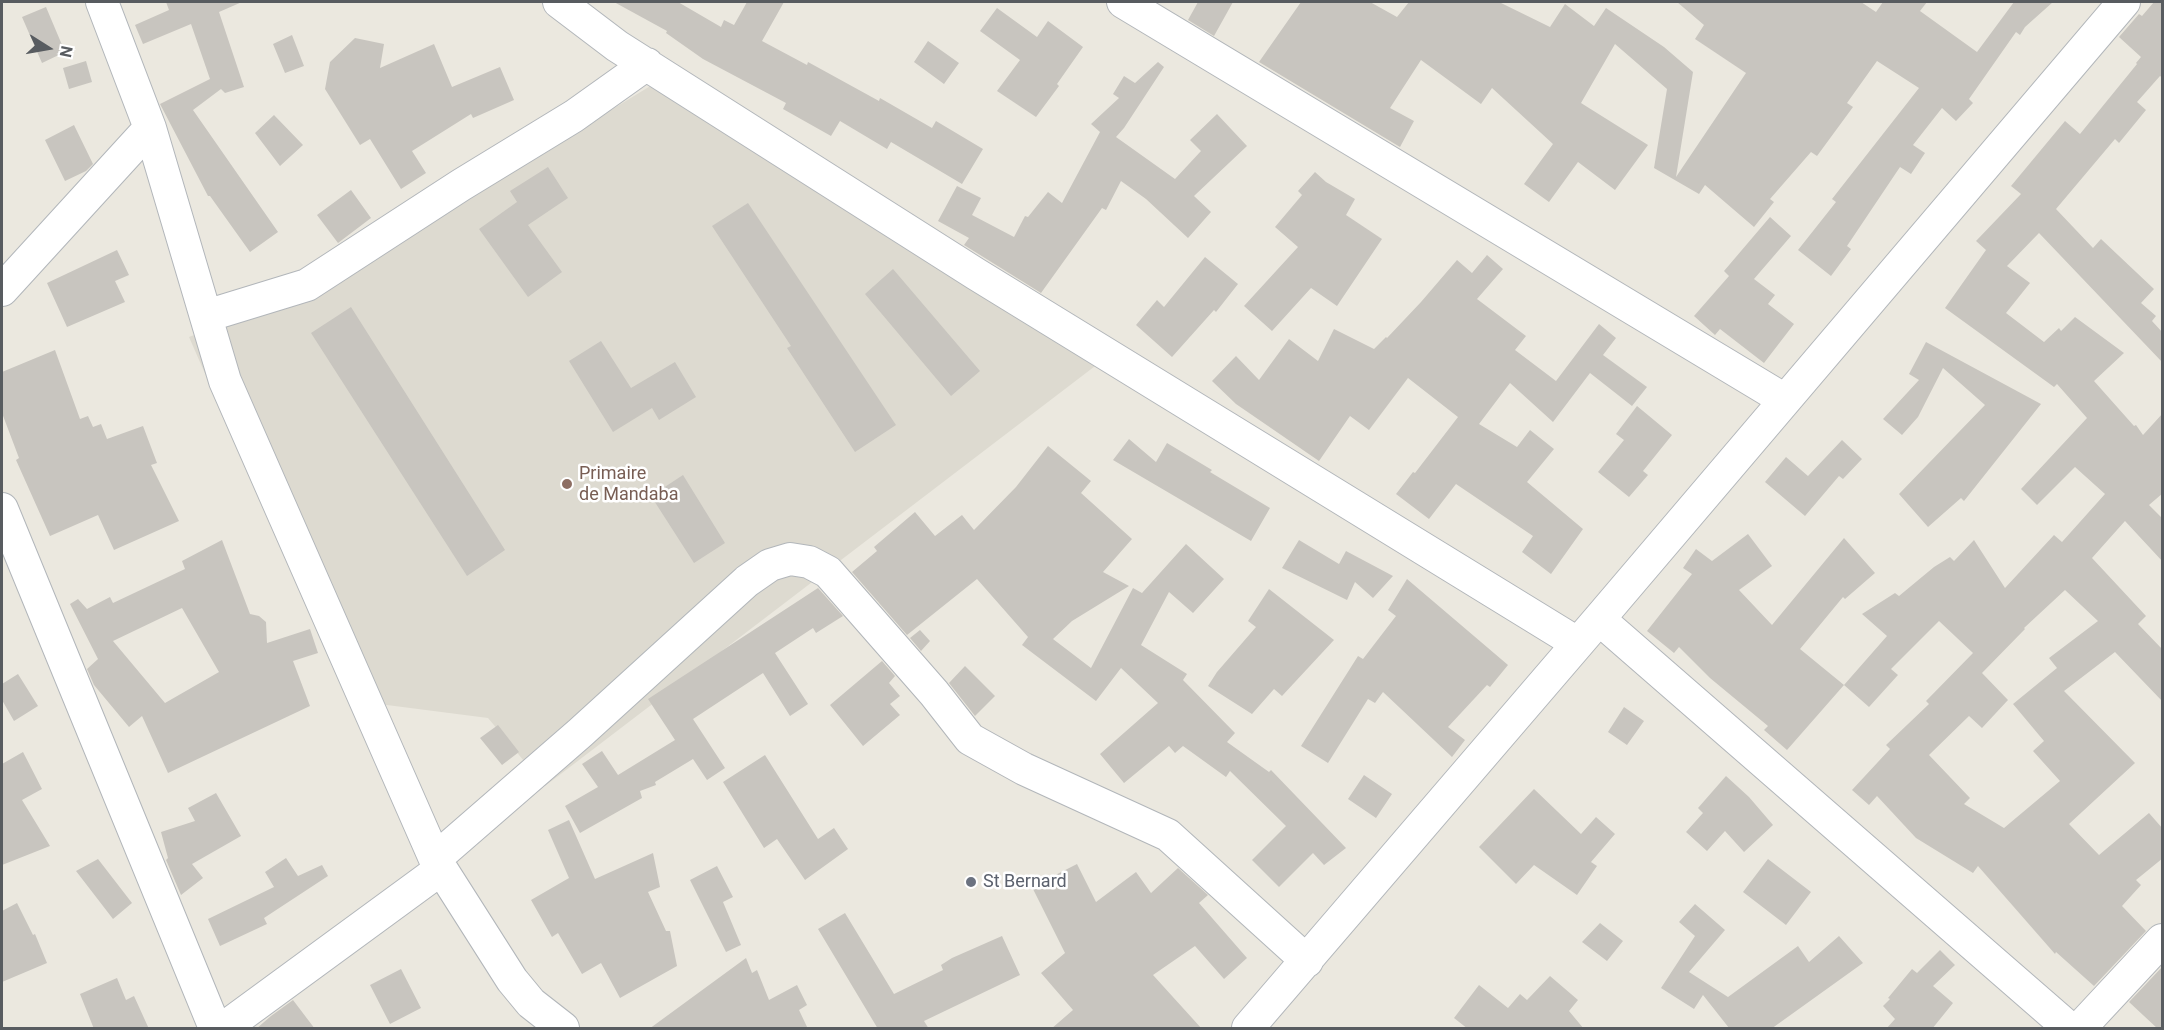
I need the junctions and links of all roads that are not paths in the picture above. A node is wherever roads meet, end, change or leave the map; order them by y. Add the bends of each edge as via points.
1 (102, 2) edge
2 (559, 2) edge
3 (1124, 2) edge
4 (2124, 2) edge
5 (646, 64) junction
6 (150, 128) junction
7 (2, 290) edge
8 (206, 316) junction
9 (1785, 400) junction
10 (2, 509) edge
11 (1599, 619) junction
12 (1577, 643) junction
13 (438, 864) junction
14 (2163, 940) edge
15 (1307, 961) junction
16 (215, 1029) edge
17 (224, 1029) edge
18 (563, 1029) edge
19 (1248, 1029) edge
20 (2069, 1029) edge
21 (2080, 1029) edge

1 - 6 street
2 - 5 street
3 - 9 street
4 - 9 street
5 - 8 street via 574,116 307,285
5 - 12 street via 976,274
6 - 7 street
6 - 8 street
8 - 13 street via 225,381
9 - 11 street
10 - 16 street
11 - 12 street
11 - 20 street
12 - 15 street
13 - 15 street via 747,581 770,565 790,559 809,562 828,572 970,739 1024,769 1168,835
13 - 17 street
13 - 18 street via 512,980 531,1003
14 - 21 street
15 - 19 street

